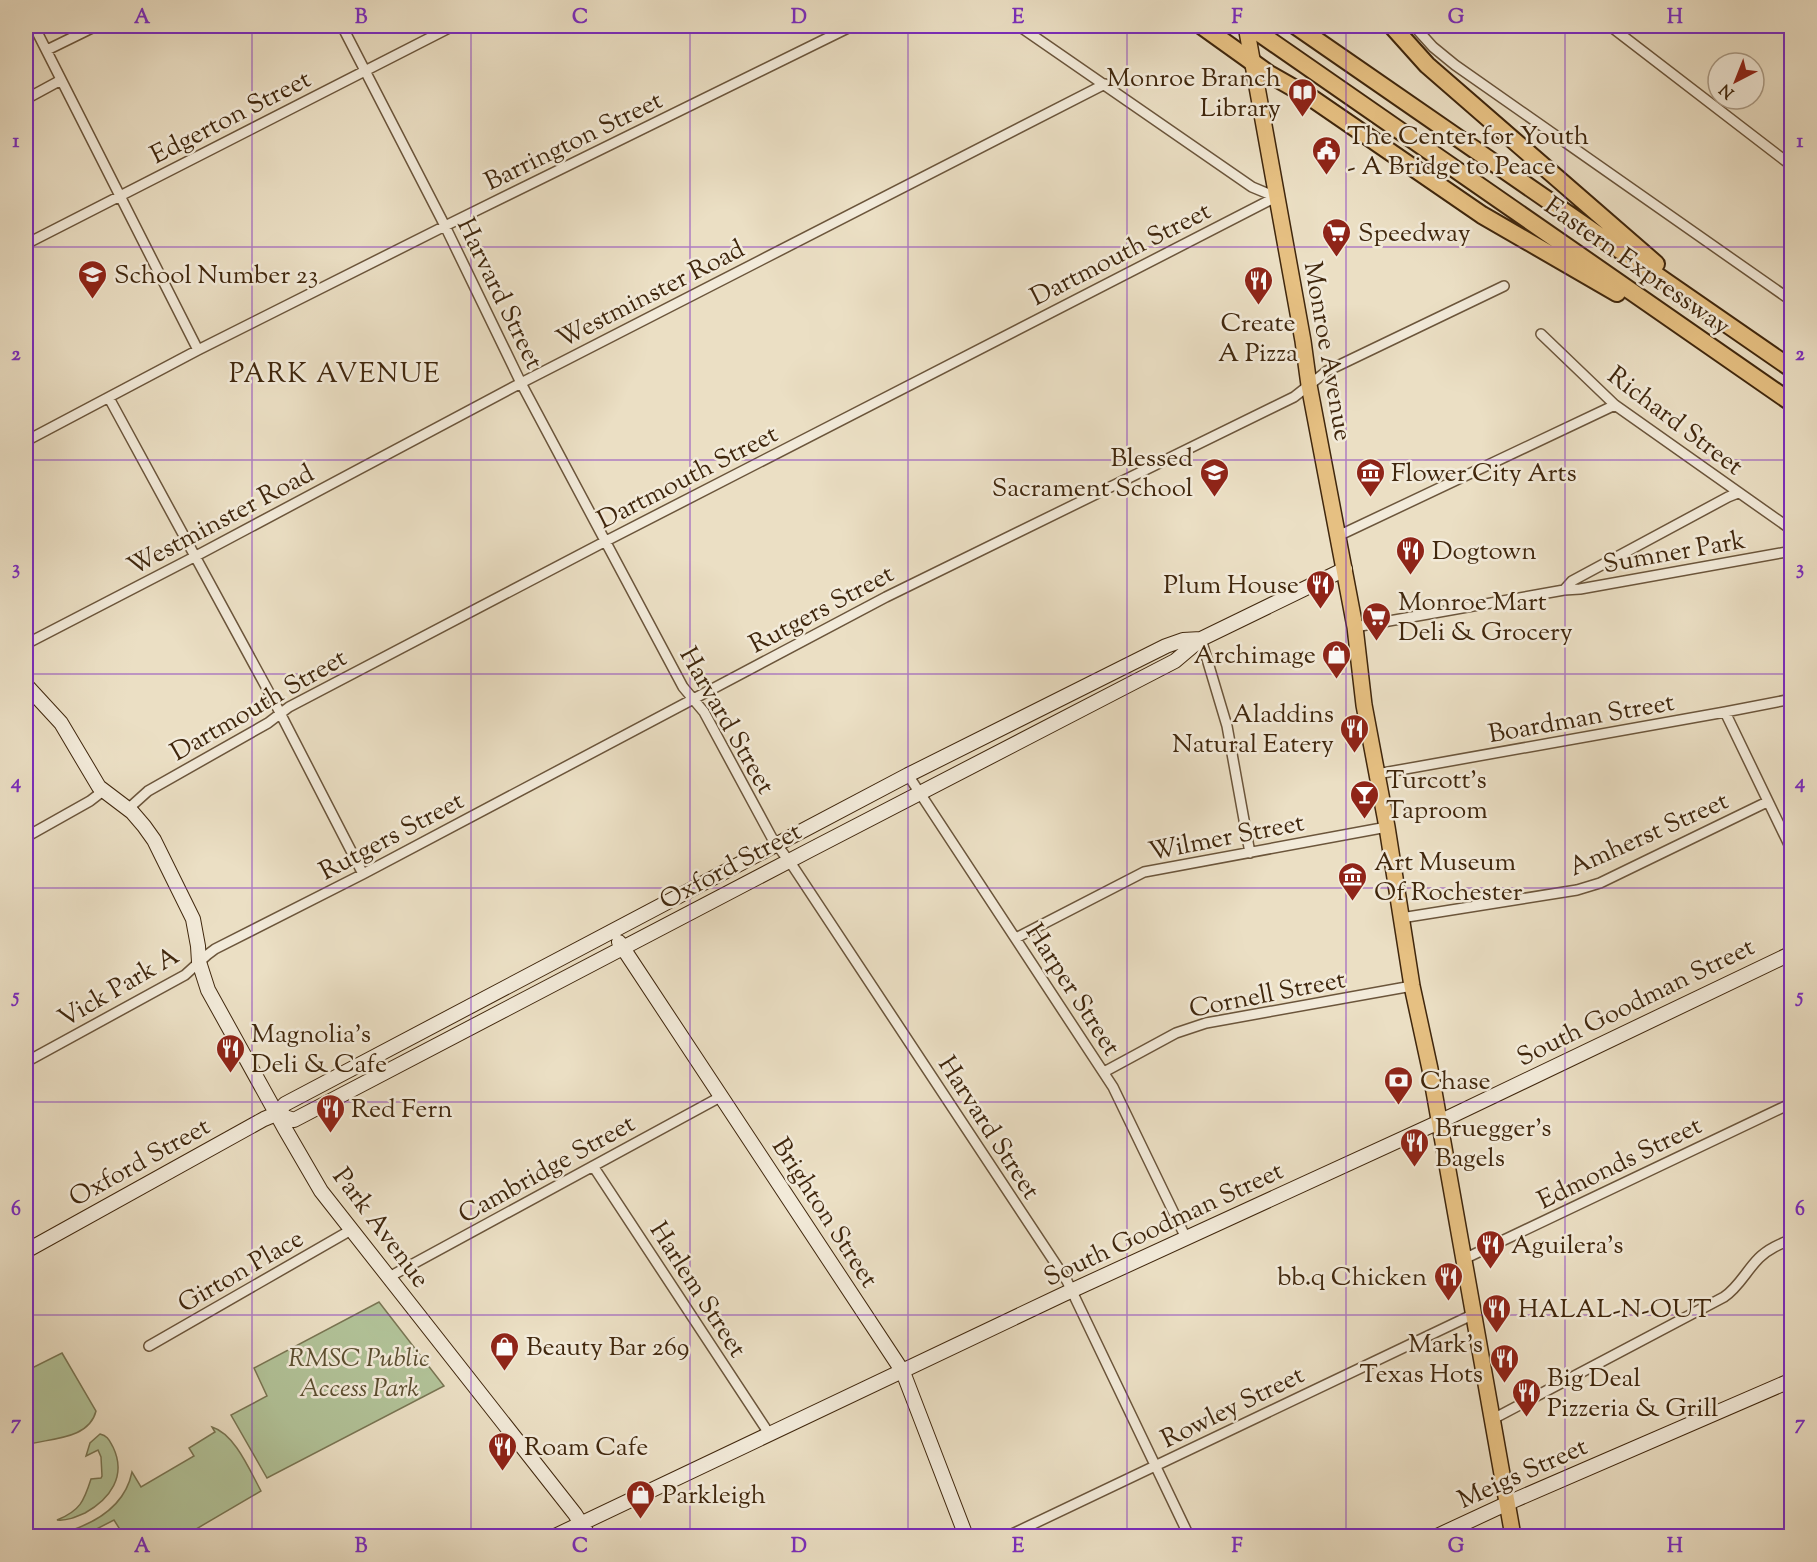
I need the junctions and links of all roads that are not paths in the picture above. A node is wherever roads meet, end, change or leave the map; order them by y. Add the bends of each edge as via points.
1 (34, 26) edge
2 (96, 26) edge
3 (342, 26) edge
4 (453, 26) edge
5 (852, 26) edge
6 (1019, 26) edge
7 (1202, 26) edge
8 (1247, 26) edge
9 (1296, 26) edge
10 (1392, 26) edge
11 (1414, 26) edge
12 (1610, 26) edge
13 (47, 50) junction
14 (1252, 55) junction
15 (365, 70) junction
16 (61, 80) junction
17 (1105, 84) junction
18 (26, 99) edge
19 (1791, 166) edge
20 (120, 196) junction
21 (1276, 197) junction
22 (445, 226) junction
23 (26, 244) edge
24 (1504, 286) dead end
25 (1791, 301) edge
26 (1721, 320) junction
27 (1541, 334) dead end
28 (1709, 345) junction
29 (198, 351) junction
30 (1791, 369) edge
31 (521, 383) junction
32 (1310, 385) junction
33 (109, 398) junction
34 (1787, 401) edge
35 (1615, 405) junction
36 (26, 441) edge
37 (1738, 493) junction
38 (1791, 530) edge
39 (1338, 536) junction
40 (606, 541) junction
41 (1791, 551) edge
42 (195, 556) junction
43 (1345, 569) junction
44 (1564, 590) junction
45 (1354, 627) junction
46 (1201, 639) junction
47 (26, 644) edge
48 (26, 685) edge
49 (1791, 699) edge
50 (692, 700) junction
51 (1725, 712) junction
52 (280, 713) junction
53 (1377, 774) junction
54 (908, 775) junction
55 (103, 791) junction
56 (919, 793) junction
57 (1767, 802) junction
58 (128, 809) junction
59 (1387, 827) junction
60 (26, 837) edge
61 (776, 844) junction
62 (1791, 851) edge
63 (1250, 853) junction
64 (789, 861) junction
65 (363, 874) junction
66 (1401, 918) junction
67 (612, 930) junction
68 (1016, 938) junction
69 (623, 948) junction
70 (1791, 953) edge
71 (199, 962) junction
72 (1412, 986) junction
73 (26, 1062) edge
74 (1104, 1072) junction
75 (722, 1096) junction
76 (1791, 1102) edge
77 (276, 1114) junction
78 (1439, 1122) junction
79 (593, 1166) junction
80 (351, 1230) junction
81 (1186, 1238) junction
82 (1791, 1239) edge
83 (26, 1251) edge
84 (1464, 1259) junction
85 (389, 1277) junction
86 (1072, 1291) junction
87 (1474, 1314) junction
88 (149, 1346) dead end
89 (903, 1372) junction
90 (1791, 1380) edge
91 (1493, 1419) junction
92 (770, 1435) junction
93 (1156, 1466) junction
94 (1508, 1503) junction
95 (582, 1524) junction
96 (555, 1536) edge
97 (589, 1536) edge
98 (966, 1536) edge
99 (1008, 1536) edge
100 (1189, 1536) edge
101 (1437, 1536) edge
102 (1513, 1536) edge

1 - 13 street
2 - 13 street
3 - 15 street, Harvard Street
4 - 15 street, Edgerton Street
5 - 22 street, Barrington Street
6 - 17 street
7 - 14 highway
8 - 14 main road, Monroe Avenue
8 - 28 highway, Eastern Expressway
9 - 26 highway, Eastern Expressway
10 - 26 highway via 1427,65
11 - 25 street via 1455,65
12 - 19 street
13 - 16 street
14 - 21 main road, Monroe Avenue
14 - 28 highway via 1269,74 1333,112 1487,218
15 - 20 street, Edgerton Street
15 - 22 street, Harvard Street
16 - 18 street
16 - 20 street
17 - 21 street via 1252,187
17 - 31 street, Westminster Road
20 - 23 street, Edgerton Street
20 - 29 street
21 - 32 main road, Monroe Avenue
21 - 40 street, Dartmouth Street
22 - 29 street, Barrington Street
22 - 31 street, Harvard Street
24 - 32 street, Rutgers Street via 1327,371
26 - 30 highway, Eastern Expressway
27 - 35 street, Richard Street
28 - 34 highway, Eastern Expressway
29 - 33 street, Barrington Street
31 - 40 street, Harvard Street
31 - 42 street, Westminster Road
32 - 39 main road, Monroe Avenue
32 - 50 street, Rutgers Street via 1294,397 886,597
33 - 36 street, Barrington Street
33 - 42 street
35 - 37 street, Richard Street
35 - 39 street
37 - 38 street, Richard Street
37 - 44 street, Sumner Park via 1572,581
39 - 43 main road, Monroe Avenue
40 - 50 street, Harvard Street
40 - 52 street, Dartmouth Street
41 - 44 street, Sumner Park
42 - 47 street, Westminster Road
42 - 52 street
43 - 45 main road, Monroe Avenue
43 - 46 street, Oxford Street
44 - 45 street, Sumner Park
45 - 53 main road, Monroe Avenue
46 - 54 street, Oxford Street via 1166,646
46 - 56 street, Oxford Street via 1175,661
46 - 63 street via 1227,726
48 - 55 street, Park Avenue via 61,723
49 - 51 street, Boardman Street
50 - 61 street, Harvard Street via 704,712
50 - 65 street, Rutgers Street
51 - 53 street, Boardman Street
51 - 57 street
52 - 58 street, Dartmouth Street via 148,791
52 - 65 street
53 - 59 main road, Monroe Avenue
54 - 56 street, Harper Street
54 - 61 street, Oxford Street
55 - 58 street, Park Avenue
55 - 60 street
56 - 64 street, Oxford Street
56 - 68 street, Harper Street
57 - 62 street
57 - 66 street, Amherst Street via 1600,883 1470,909
58 - 71 street, Park Avenue via 149,832 187,904 197,934
59 - 63 street, Wilmer Street
59 - 66 main road, Monroe Avenue
61 - 64 street, Harvard Street
61 - 67 street, Oxford Street
63 - 68 street, Wilmer Street via 1144,872
64 - 69 street, Oxford Street
64 - 86 street, Harvard Street
65 - 71 street, Rutgers Street via 215,950
66 - 72 main road, Monroe Avenue
67 - 69 street, Brighton Street
67 - 77 street, Oxford Street via 285,1104
68 - 74 street, Harper Street
69 - 75 street, Brighton Street
69 - 77 street, Oxford Street via 294,1120
70 - 78 street, South Goodman Street
71 - 73 street, Vick Park A via 185,975
71 - 77 street, Park Avenue via 211,995
72 - 74 street, Cornell Street via 1206,1023 1176,1033
72 - 78 main road, Monroe Avenue
74 - 81 street, Harper Street
75 - 79 street, Cambridge Street
75 - 89 street, Brighton Street
76 - 84 street, Edmonds Street
77 - 80 street, Park Avenue via 321,1191
77 - 83 street, Oxford Street
78 - 81 street, South Goodman Street
78 - 84 main road, Monroe Avenue
79 - 85 street, Cambridge Street
79 - 92 street, Harlem Street
80 - 85 street, Park Avenue
80 - 88 street, Girton Place
81 - 86 street, South Goodman Street
82 - 91 street via 1761,1257 1724,1297
84 - 87 main road, Monroe Avenue
85 - 95 street, Park Avenue
86 - 89 street, South Goodman Street
86 - 93 street, Harvard Street
87 - 91 main road, Monroe Avenue
87 - 93 street, Rowley Street
89 - 92 street, South Goodman Street
89 - 98 street, Brighton Street
90 - 94 street, Meigs Street
91 - 94 main road, Monroe Avenue
92 - 95 street, South Goodman Street
93 - 99 street, Rowley Street
93 - 100 street, Harvard Street
94 - 101 street, Meigs Street
94 - 102 main road, Monroe Avenue
95 - 96 street, South Goodman Street
95 - 97 street, Park Avenue

